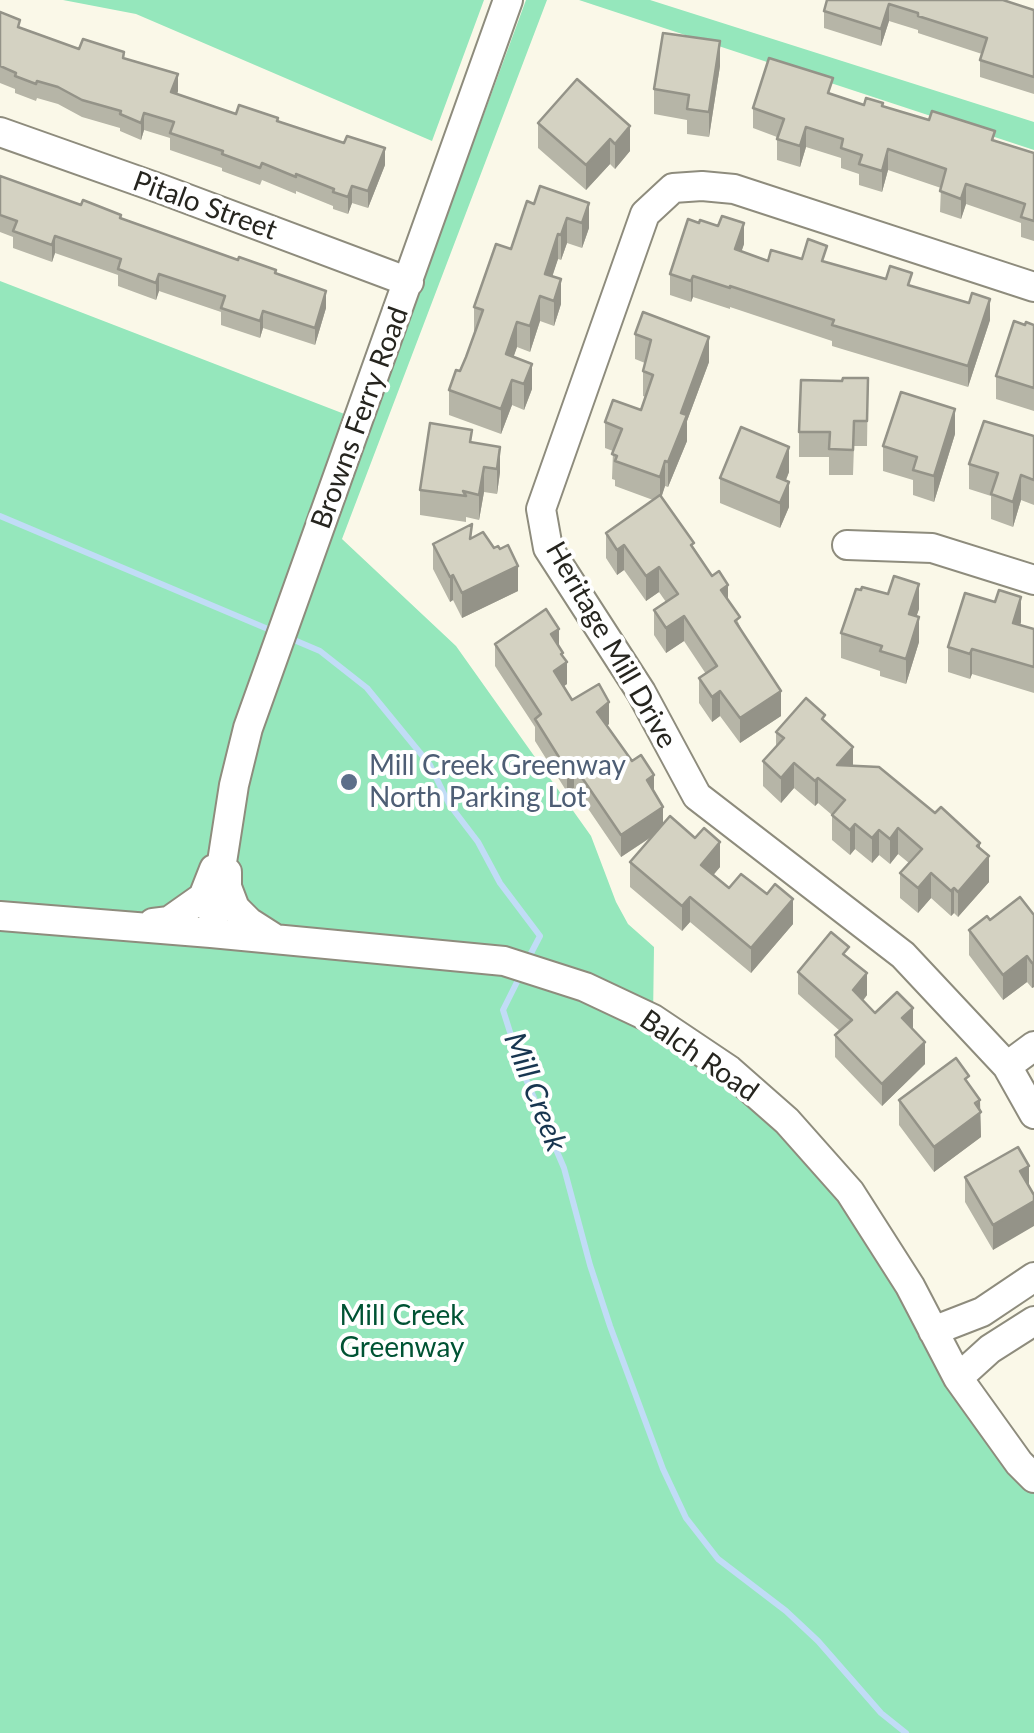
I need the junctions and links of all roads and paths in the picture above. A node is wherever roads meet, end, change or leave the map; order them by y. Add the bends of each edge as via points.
1 (508, 0) edge
2 (0, 132) edge
3 (409, 282) junction
4 (1034, 287) edge
5 (848, 545) dead end
6 (1034, 580) edge
7 (226, 840) junction
8 (0, 916) edge
9 (128, 927) junction
10 (211, 933) junction
11 (278, 940) junction
12 (1034, 1046) edge
13 (1007, 1066) junction
14 (1034, 1114) edge
15 (1034, 1277) edge
16 (1034, 1321) edge
17 (932, 1331) junction
18 (958, 1378) junction
19 (1034, 1478) edge

1 - 3 street, Browns Ferry Road
2 - 3 street, Pitalo Street
3 - 7 street, Browns Ferry Road via 248,728
4 - 13 street, Heritage Mill Drive via 734,190 673,188 645,214 541,508 548,548 641,692 697,796 903,955
5 - 6 street via 932,548
7 - 9 street, Browns Ferry Road via 202,896 170,921
7 - 10 street, Browns Ferry Road
7 - 11 street, Browns Ferry Road via 235,908
8 - 9 street, Balch Road
9 - 10 street, Balch Road
10 - 11 street, Balch Road
11 - 17 street, Balch Road via 504,961 584,986 653,1019 730,1070 850,1192
12 - 13 street
13 - 14 street, Heritage Mill Drive
15 - 17 street via 982,1312
16 - 18 street
17 - 18 street, Balch Road
18 - 19 street, Balch Road

